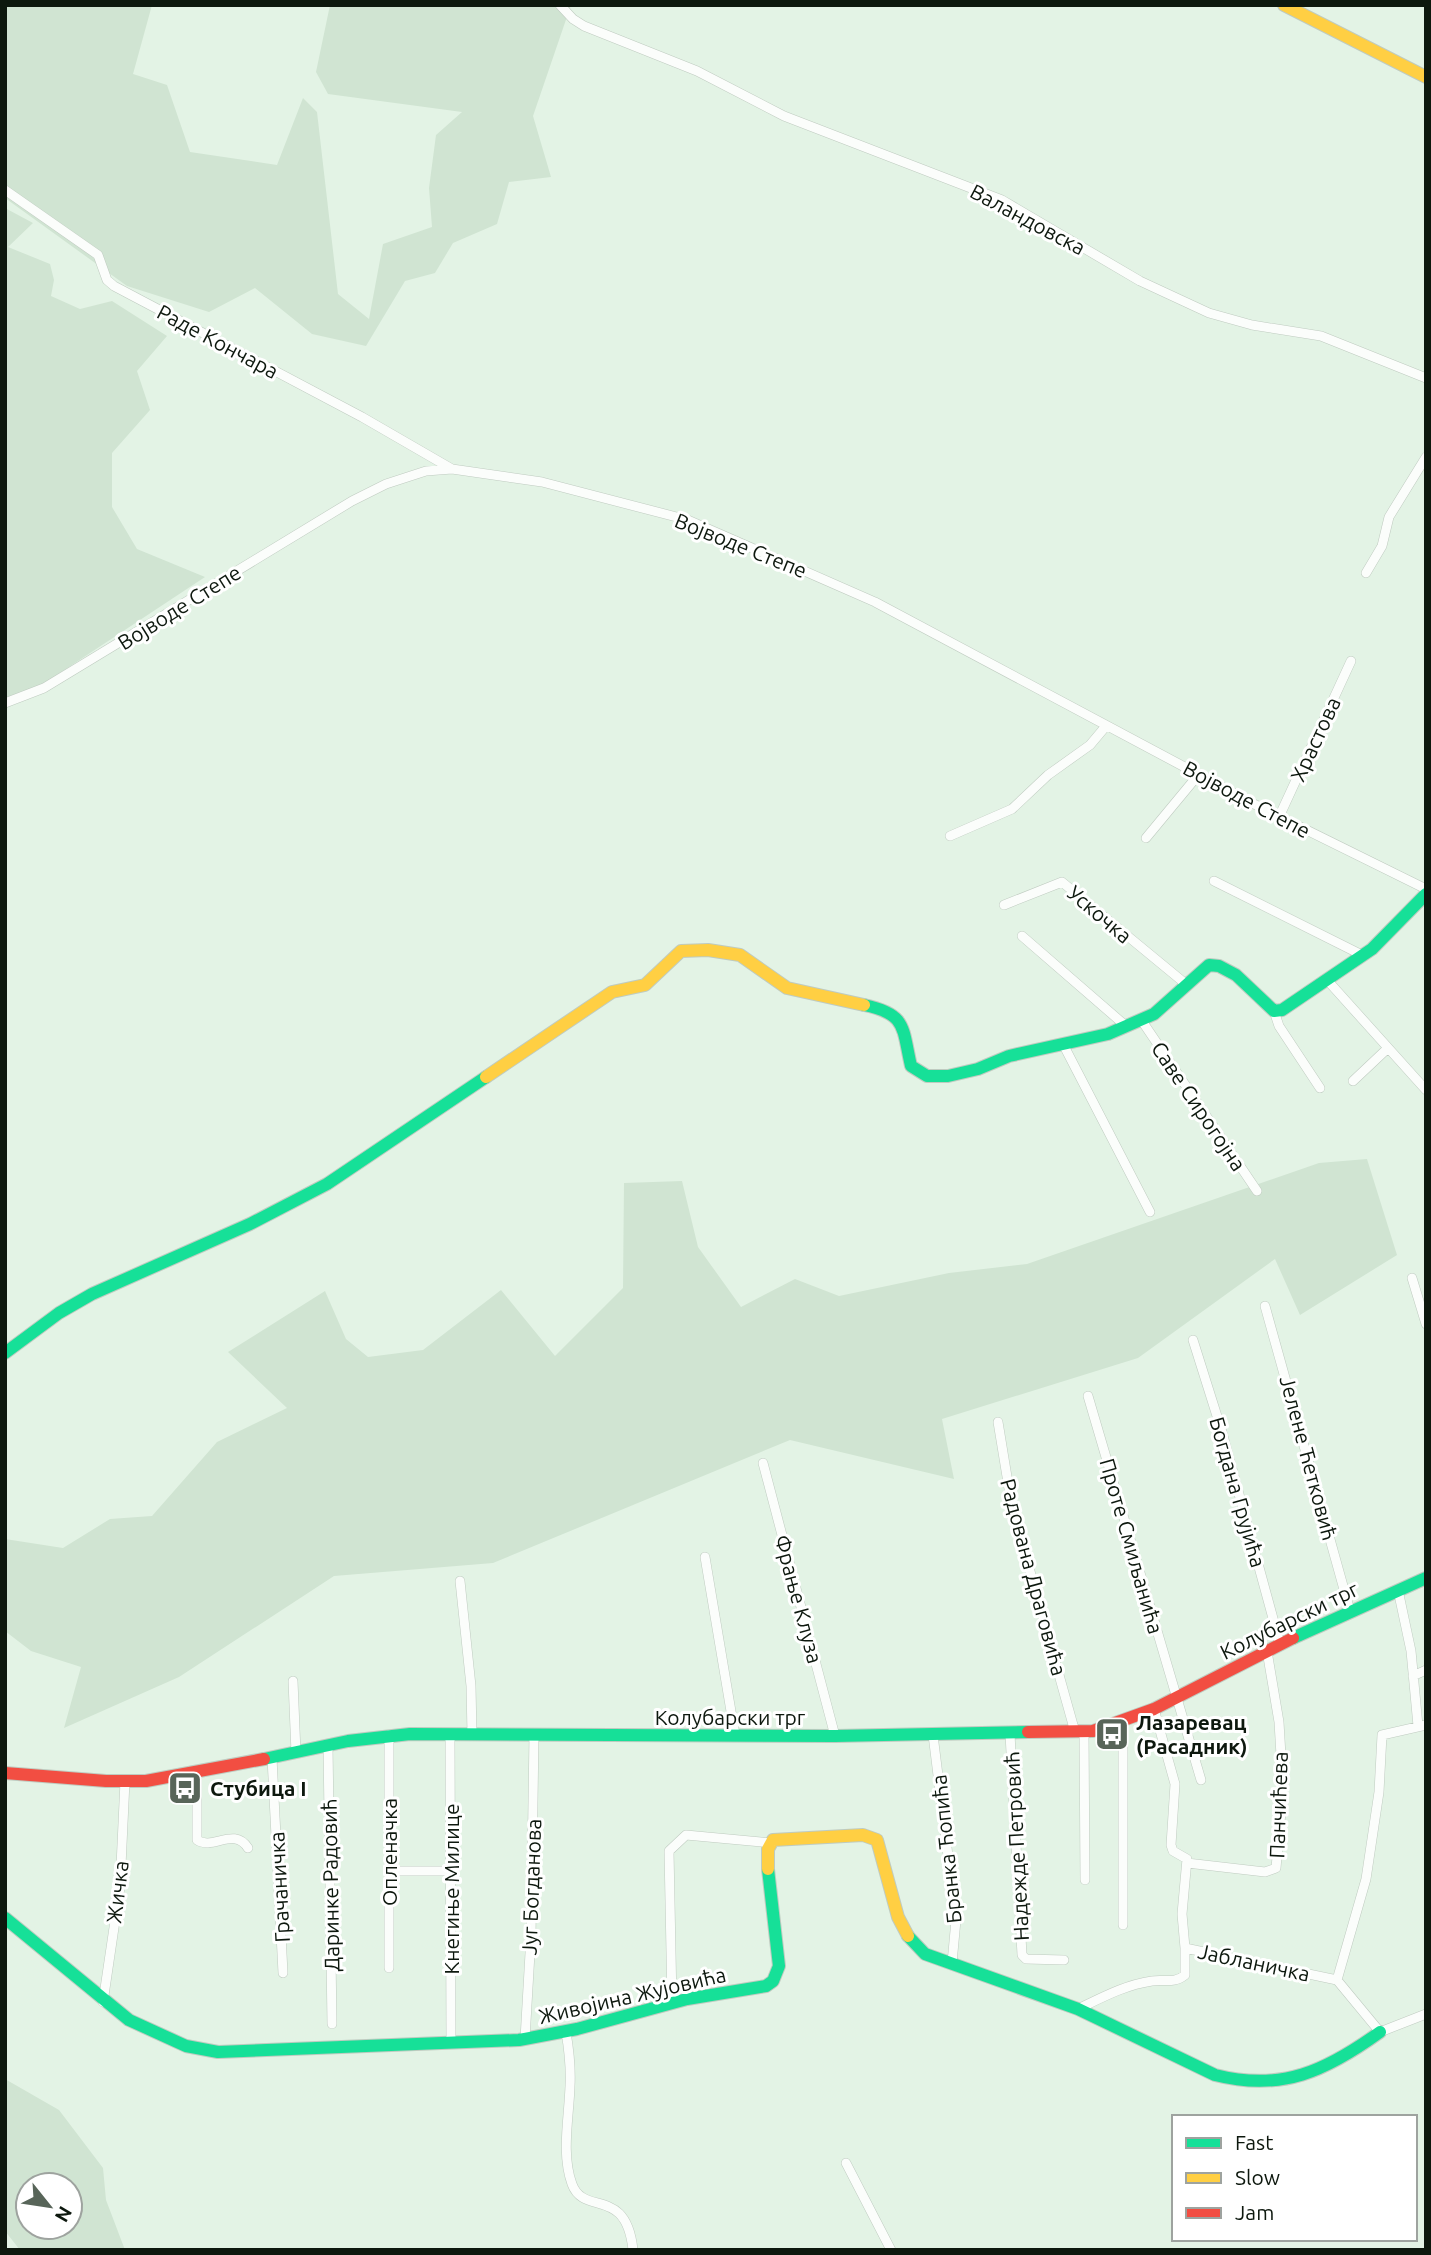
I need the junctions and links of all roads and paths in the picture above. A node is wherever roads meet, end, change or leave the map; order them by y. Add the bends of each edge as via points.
1 (560, 5) edge
2 (1284, 5) edge
3 (1303, 10) edge
4 (1426, 77) edge
5 (5, 190) edge
6 (1426, 378) edge
7 (1426, 457) edge
8 (452, 469) junction
9 (1366, 573) dead end
10 (1351, 661) dead end
11 (5, 703) edge
12 (1106, 726) junction
13 (1199, 774) junction
14 (1279, 817) junction
15 (950, 836) dead end
16 (1146, 838) dead end
17 (1214, 881) dead end
18 (1426, 891) edge
19 (1004, 905) dead end
20 (1022, 936) dead end
21 (1364, 956) junction
22 (1328, 981) junction
23 (1186, 985) junction
24 (1274, 1011) junction
25 (1142, 1021) junction
26 (1127, 1027) junction
27 (1063, 1044) junction
28 (1388, 1048) junction
29 (1353, 1080) dead end
30 (1320, 1088) dead end
31 (1426, 1090) edge
32 (1256, 1191) dead end
33 (1150, 1212) dead end
34 (1412, 1278) dead end
35 (1265, 1306) dead end
36 (1426, 1324) edge
37 (1193, 1340) dead end
38 (5, 1353) edge
39 (1088, 1396) dead end
40 (998, 1422) dead end
41 (763, 1463) dead end
42 (705, 1557) dead end
43 (1426, 1578) edge
44 (460, 1581) dead end
45 (1398, 1590) junction
46 (1350, 1611) junction
47 (1280, 1644) junction
48 (1268, 1651) junction
49 (1426, 1670) edge
50 (1413, 1676) junction
51 (293, 1681) dead end
52 (1177, 1697) junction
53 (1154, 1709) junction
54 (1123, 1723) junction
55 (1422, 1726) edge
56 (1079, 1732) junction
57 (450, 1734) junction
58 (1010, 1734) junction
59 (389, 1735) junction
60 (472, 1735) junction
61 (534, 1735) junction
62 (735, 1735) junction
63 (933, 1735) junction
64 (835, 1736) junction
65 (328, 1746) junction
66 (296, 1753) junction
67 (272, 1758) junction
68 (5, 1773) edge
69 (197, 1774) junction
70 (1201, 1780) dead end
71 (125, 1781) junction
72 (771, 1843) junction
73 (248, 1848) dead end
74 (1187, 1863) junction
75 (390, 1871) junction
76 (450, 1871) junction
77 (1085, 1880) dead end
78 (5, 1918) edge
79 (1123, 1925) dead end
80 (1185, 1948) junction
81 (1064, 1960) dead end
82 (952, 1963) junction
83 (389, 1968) dead end
84 (283, 1973) dead end
85 (1337, 1980) junction
86 (103, 2002) junction
87 (672, 2003) junction
88 (1078, 2009) junction
89 (1426, 2014) edge
90 (332, 2024) dead end
91 (566, 2032) junction
92 (1380, 2032) junction
93 (525, 2039) junction
94 (451, 2043) junction
95 (846, 2163) dead end
96 (633, 2250) edge
97 (891, 2250) edge

1 - 6 street, Валандовска via 584,26 697,72 784,116 1002,200 1140,281 1209,313 1252,326 1321,336
2 - 3 street
3 - 4 street
5 - 8 street, Раде Кончара via 98,255 114,286
7 - 9 street via 1390,517 1382,546
8 - 11 street, Војводе Степе via 426,471 352,501 44,688
8 - 12 street, Војводе Степе via 542,482 688,520 876,602
10 - 14 street, Храстова
12 - 13 street, Војводе Степе
12 - 15 street via 1090,745 1012,809
13 - 14 street, Војводе Степе
13 - 16 street
14 - 18 street, Војводе Степе
17 - 21 street
18 - 21 street
19 - 23 street, Ускочка via 1062,882
20 - 26 street
21 - 22 street
22 - 24 street
22 - 28 street
23 - 24 street via 1209,965 1216,965 1234,973
23 - 25 street
24 - 30 street
25 - 26 street
25 - 32 street, Саве Сирогојна
26 - 27 street
27 - 33 street
27 - 38 street via 978,1069 927,1076 911,1066 900,1021 887,1010 787,988 740,955 681,951 645,985 612,992 327,1184 250,1224 92,1294
28 - 29 street
28 - 31 street
34 - 36 street
35 - 46 street, Јелене Ћетковић
37 - 47 street, Богдана Грујића
39 - 52 street, Проте Смиљанића
40 - 56 street, Радована Драговића via 1012,1507
41 - 64 street, Фрање Клуза
42 - 62 street
43 - 45 street, Колубарски трг
44 - 60 street
45 - 46 street, Колубарски трг
45 - 50 street
46 - 47 street, Колубарски трг
47 - 48 street, Колубарски трг
48 - 52 street, Колубарски трг
48 - 74 street, Панчићева via 1283,1789 1276,1868 1265,1872
49 - 50 street
50 - 55 street
51 - 66 street
52 - 53 street, Колубарски трг
52 - 70 street, Проте Смиљанића
53 - 54 street, Колубарски трг
53 - 74 street via 1175,1784 1171,1845
54 - 56 street, Колубарски трг
54 - 79 street
55 - 85 street via 1382,1735 1366,1879
56 - 58 street, Колубарски трг
56 - 77 street, Радована Драговића
57 - 59 street, Колубарски трг
57 - 60 street, Колубарски трг
57 - 76 street, Кнегиње Милице
58 - 63 street, Колубарски трг
58 - 81 street, Надежде Петровић via 1022,1955
59 - 65 street, Колубарски трг
59 - 75 street, Опленачка
60 - 61 street, Колубарски трг
61 - 62 street, Колубарски трг
61 - 93 street, Југ Богданова
62 - 64 street, Колубарски трг
63 - 64 street, Колубарски трг
63 - 82 street, Бранка Ћопића via 956,1920
65 - 66 street, Колубарски трг
65 - 90 street, Даринке Радовић
66 - 67 street, Колубарски трг
67 - 69 street, Колубарски трг
67 - 84 street, Грачаничка
68 - 71 street, Колубарски трг
69 - 71 street, Колубарски трг
69 - 73 street via 197,1840 204,1844 236,1839
71 - 86 street, Жичка via 120,1887
72 - 82 street via 777,1839 872,1836 888,1873 901,1930 913,1945
72 - 87 street, Живојина Жујовића via 768,1877 779,1966 773,1981
72 - 87 street via 687,1835 669,1851
74 - 80 street via 1182,1914
75 - 76 street
75 - 83 street, Опленачка
76 - 94 street, Кнегиње Милице
78 - 86 street, Живојина Жујовића
80 - 85 street, Јабланичка
80 - 88 street, Јабланичка via 1185,1975 1180,1979 1120,1988
82 - 88 street
85 - 92 street
86 - 94 street, Живојина Жујовића via 168,2040 219,2052
87 - 91 street, Живојина Жујовића
88 - 92 street via 1237,2082 1281,2082 1303,2076 1347,2056
89 - 92 street
91 - 93 street, Живојина Жујовића
91 - 96 street via 570,2085 567,2157 573,2187 626,2219
93 - 94 street, Живојина Жујовића
95 - 97 street

